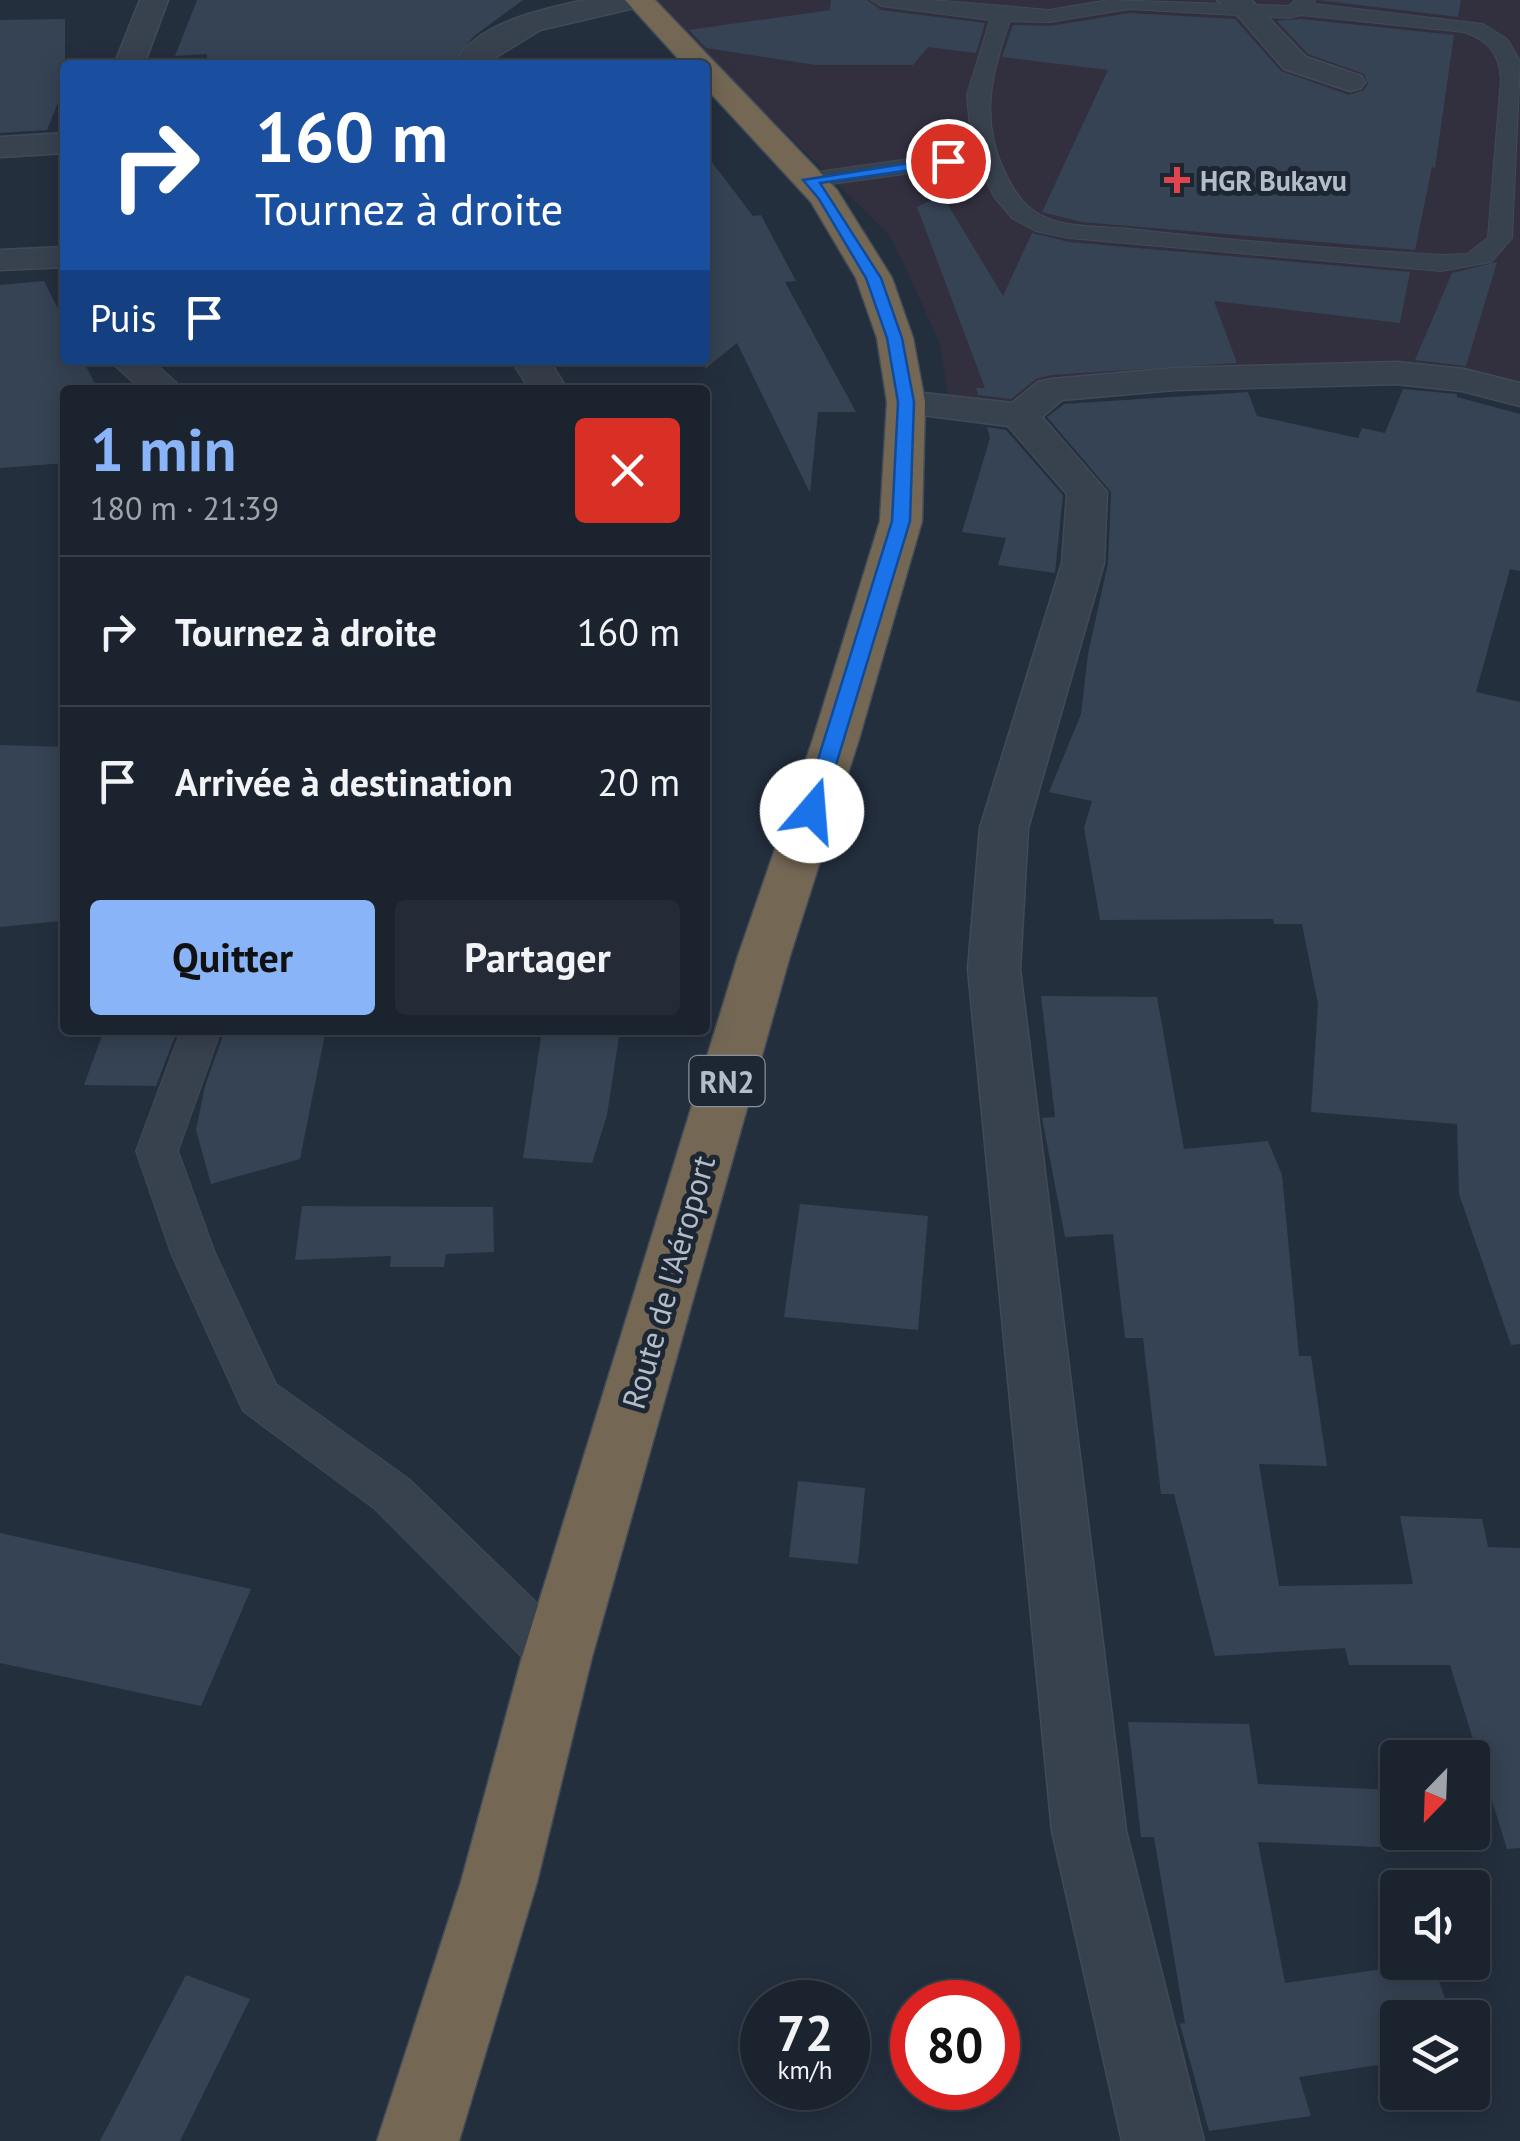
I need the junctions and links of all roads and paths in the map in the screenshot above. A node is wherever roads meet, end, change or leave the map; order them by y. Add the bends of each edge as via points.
1 (154, 0) edge
2 (636, 0) edge
3 (881, 0) edge
4 (1303, 4) edge
5 (1240, 6) edge
6 (1002, 15) junction
7 (130, 60) edge
8 (470, 60) edge
9 (696, 60) edge
10 (710, 74) edge
11 (1350, 82) dead end
12 (60, 143) edge
13 (0, 147) edge
14 (988, 164) junction
15 (817, 188) junction
16 (60, 257) edge
17 (0, 260) edge
18 (134, 365) edge
19 (159, 385) edge
20 (1520, 395) edge
21 (906, 402) junction
22 (1020, 416) junction
23 (199, 1035) edge
24 (557, 1657) junction
25 (418, 2141) edge
26 (1163, 2141) edge

1 - 7 street
2 - 8 street via 544,16
2 - 9 highway, Route de l'Aéroport / RN2
3 - 6 lane
4 - 5 lane
4 - 14 lane via 1465,26 1500,40 1512,79 1500,238 1490,255 1441,263 1071,229 1028,218 1004,195
5 - 6 lane via 1128,3 1049,16
5 - 11 street via 1295,63
6 - 14 lane via 976,107
10 - 15 highway, Route de l'Aéroport / RN2
12 - 13 street
14 - 15 lane
15 - 21 highway, Route de l'Aéroport / RN2 via 874,278
16 - 17 street
18 - 19 street
20 - 22 street via 1396,373 1175,379 1051,390
21 - 22 street
21 - 24 highway, Route de l'Aéroport / RN2 via 901,521 764,956
22 - 26 street via 1087,492 1083,563 1004,828 994,969 1088,1831
23 - 24 lane via 157,1150 194,1254 259,1397 392,1494
24 - 25 highway, Route de l'Aéroport / RN2 via 498,1882

